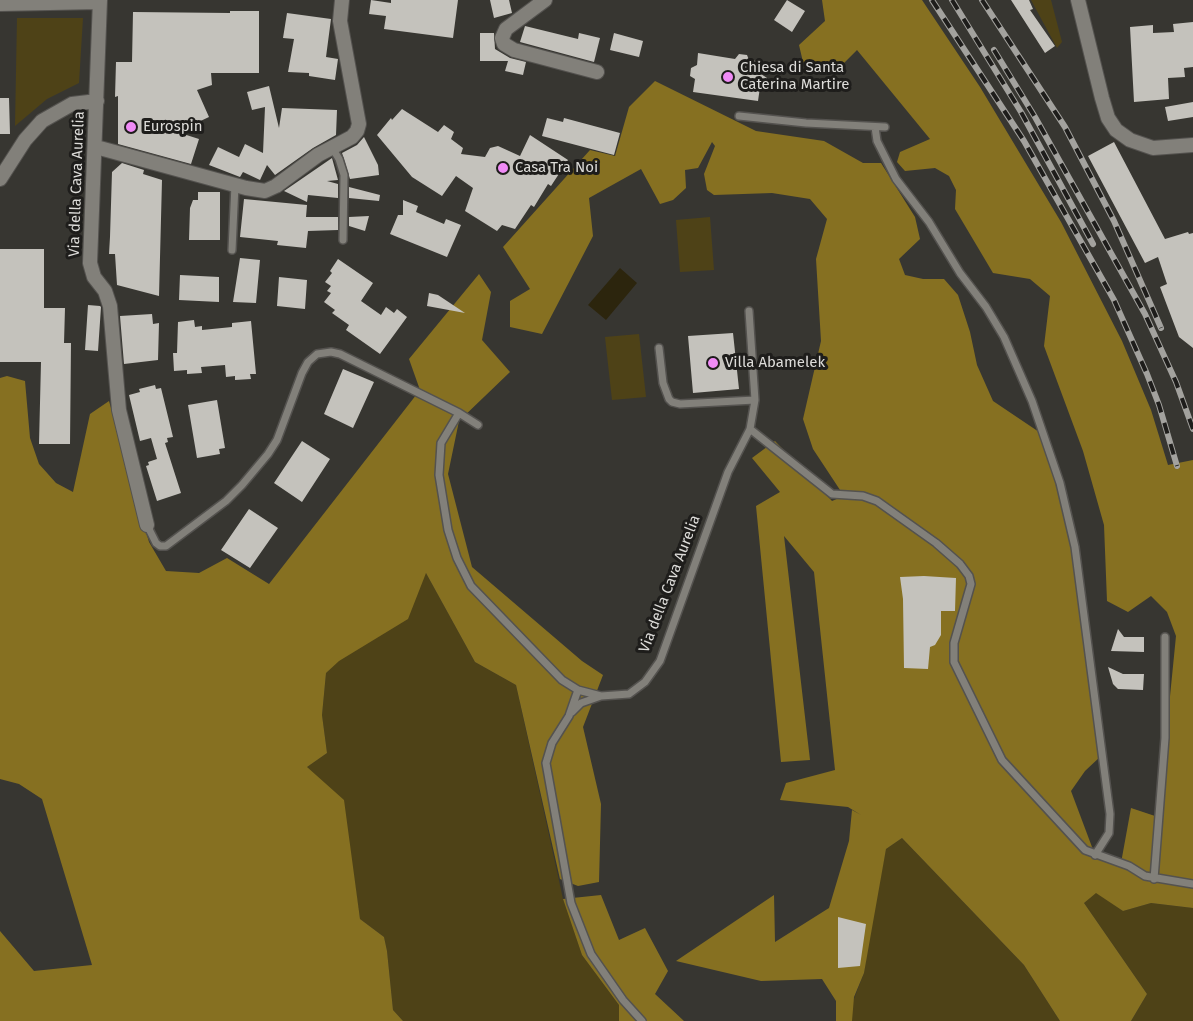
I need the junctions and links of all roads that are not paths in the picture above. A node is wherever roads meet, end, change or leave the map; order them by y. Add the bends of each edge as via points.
1 (342, 0) edge
2 (545, 0) edge
3 (1078, 0) edge
4 (99, 1) edge
5 (0, 4) edge
6 (597, 72) dead end
7 (97, 101) junction
8 (739, 116) dead end
9 (875, 127) junction
10 (885, 128) dead end
11 (1193, 145) edge
12 (331, 146) junction
13 (96, 147) junction
14 (0, 179) edge
15 (235, 185) junction
16 (343, 240) dead end
17 (232, 250) dead end
18 (749, 311) dead end
19 (659, 348) dead end
20 (755, 400) junction
21 (459, 413) junction
22 (478, 425) dead end
23 (750, 429) junction
24 (147, 525) joint
25 (1165, 637) dead end
26 (578, 690) junction
27 (601, 696) junction
28 (569, 716) junction
29 (1095, 855) junction
30 (1154, 879) junction
31 (1193, 884) edge
32 (642, 1021) edge

1 - 12 street via 340,21 359,124 355,134
2 - 6 street via 506,29 504,44
3 - 11 street via 1102,98 1116,130 1130,140 1153,147
4 - 5 street
4 - 7 street, Via della Cava Aurelia
7 - 13 street, Via della Cava Aurelia
7 - 14 street via 72,104 42,120
8 - 9 lane
9 - 10 lane
9 - 29 lane via 880,149 896,179 986,307 1011,353 1060,483 1075,547 1110,814 1109,833
12 - 15 street via 268,189
12 - 16 lane via 344,176
13 - 15 street
13 - 24 street, Via della Cava Aurelia via 90,263 110,306 119,410
15 - 17 lane
18 - 20 lane, Via della Cava Aurelia
19 - 20 lane via 663,383 672,402
20 - 23 lane, Via della Cava Aurelia
21 - 22 lane
21 - 24 lane, Via della Cava Aurelia via 340,354 317,354 302,373 277,440 242,485 166,546 156,543
21 - 26 lane, Via della Cava Aurelia via 441,443 440,456 448,530 457,558 471,586 562,680
23 - 27 lane, Via della Cava Aurelia via 728,472 660,661 645,682 629,694
23 - 29 lane via 832,494 877,501 936,543 967,572 971,584 953,649 957,670 1007,767 1072,837
25 - 30 lane via 1165,738
26 - 27 lane, Via della Cava Aurelia
26 - 28 lane
27 - 28 lane via 581,703
28 - 32 lane via 552,743 546,764 571,903 591,954
29 - 30 lane
30 - 31 lane

